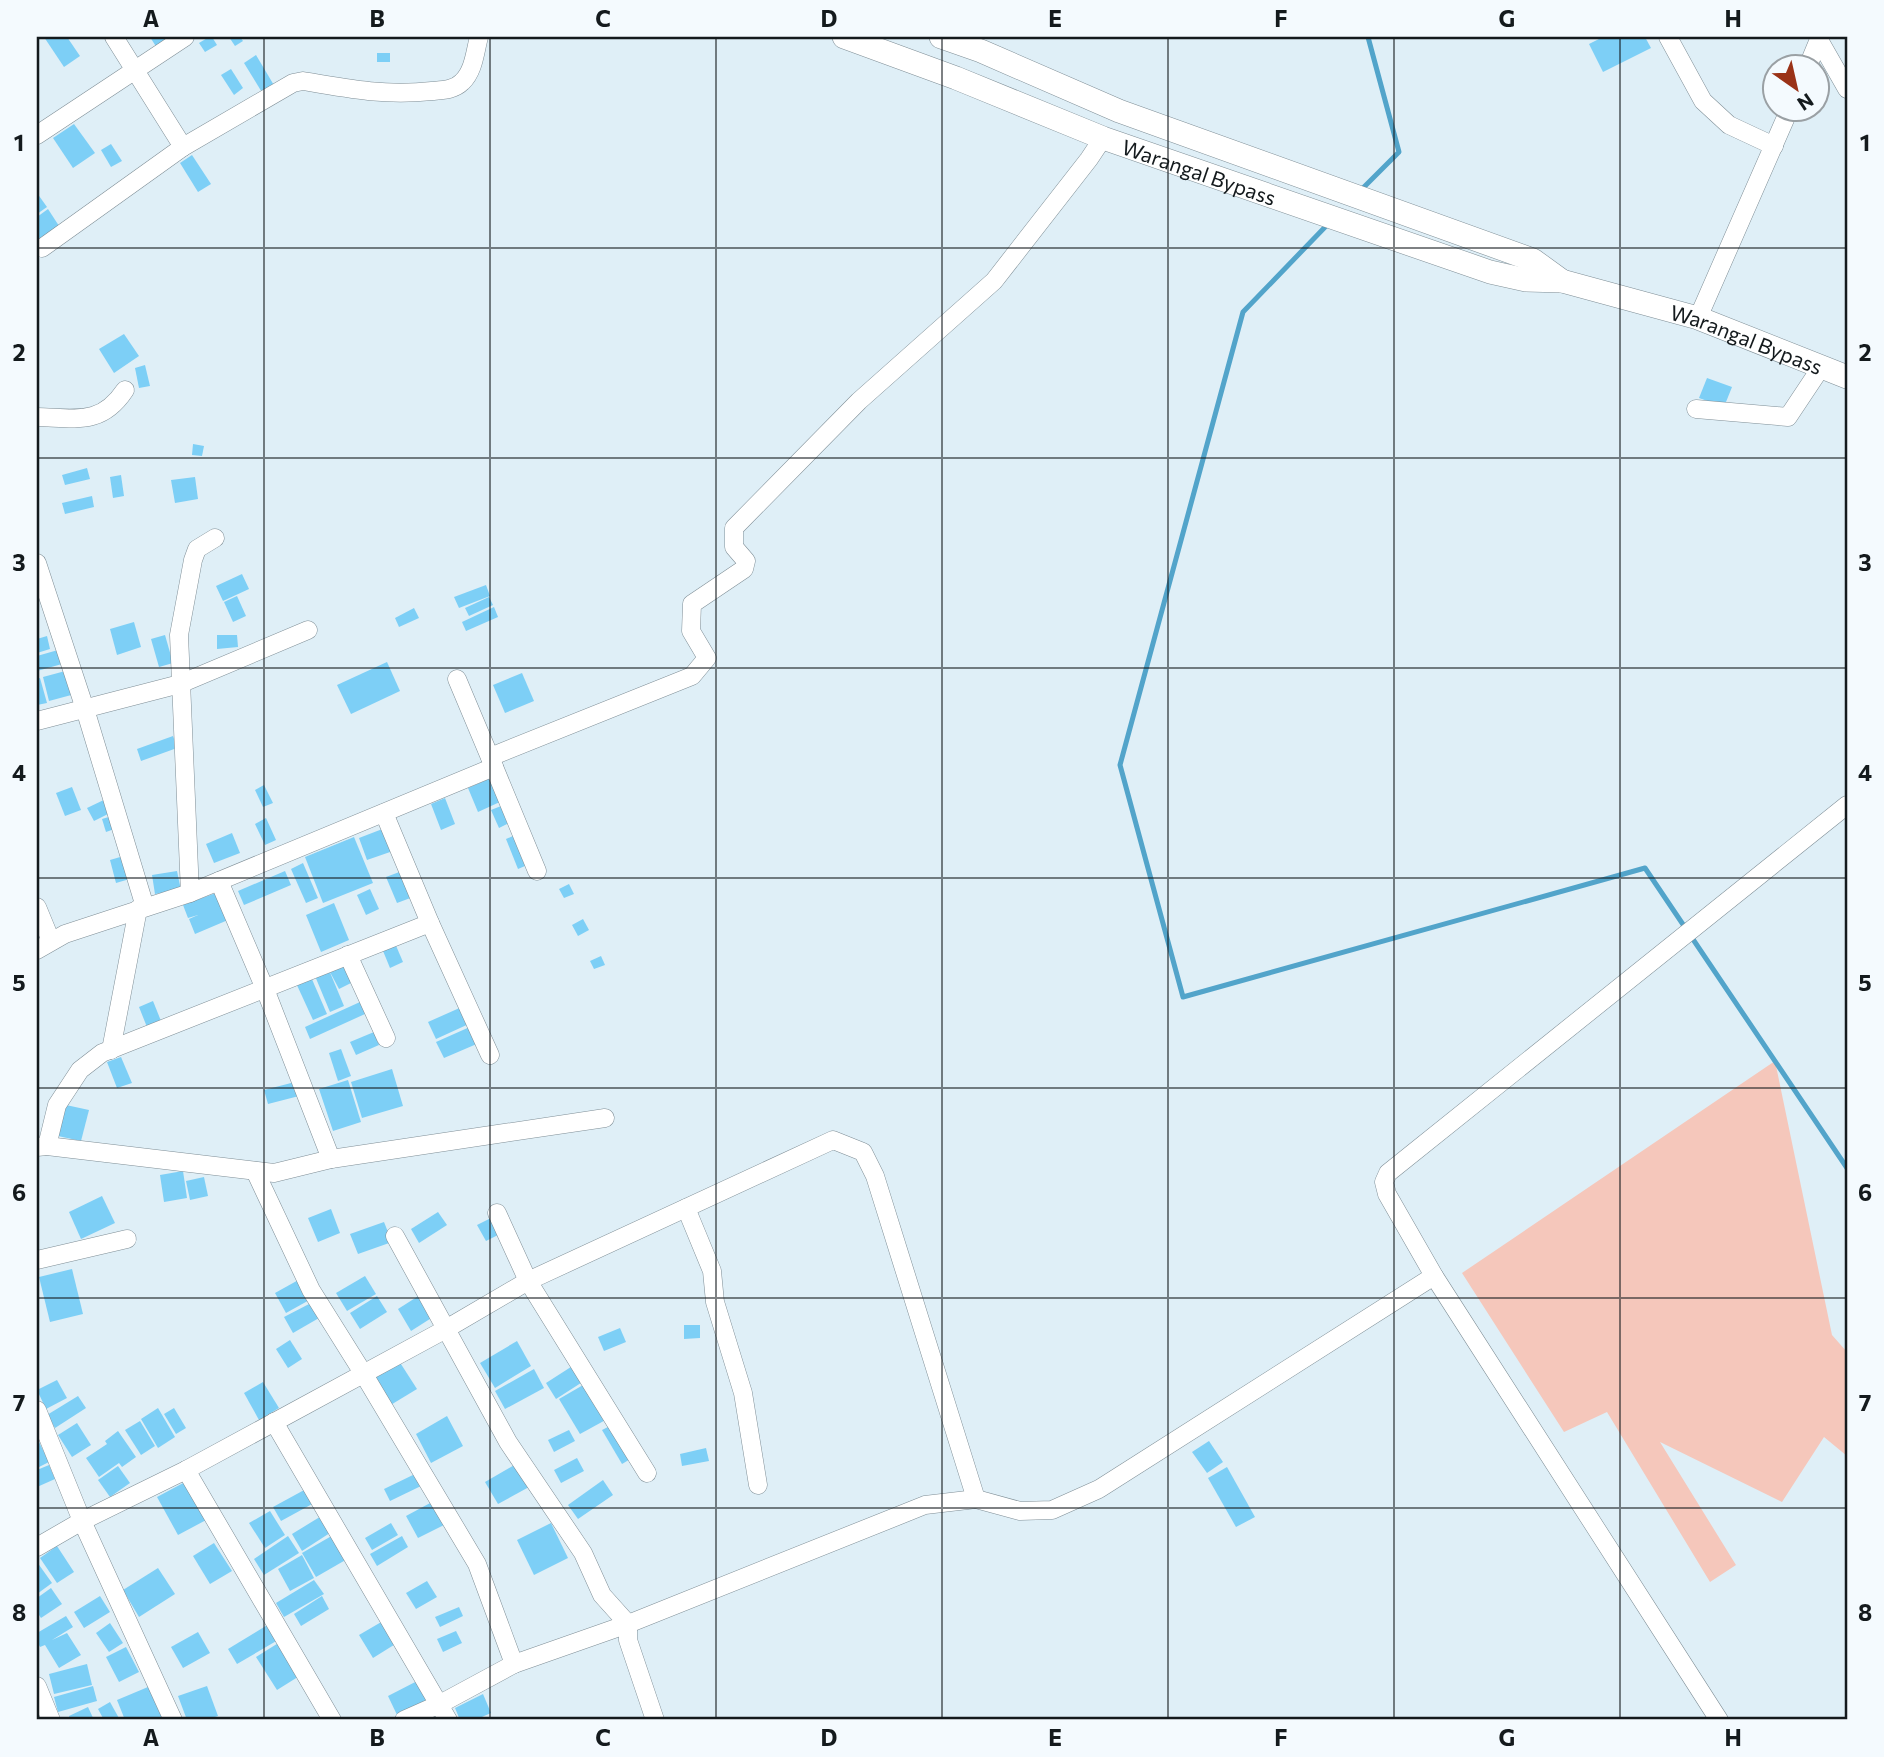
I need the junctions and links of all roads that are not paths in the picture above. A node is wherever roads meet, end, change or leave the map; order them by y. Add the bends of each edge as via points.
1 (114, 37) edge
2 (185, 37) edge
3 (479, 37) edge
4 (844, 37) edge
5 (941, 37) edge
6 (1668, 37) edge
7 (1819, 38) edge
8 (134, 70) junction
9 (1847, 89) edge
10 (1784, 122) edge
11 (37, 135) edge
12 (1103, 138) junction
13 (1774, 146) junction
14 (183, 147) junction
15 (41, 248) dead end
16 (1562, 281) junction
17 (1698, 318) junction
18 (1822, 366) junction
19 (1847, 377) edge
20 (125, 390) dead end
21 (1696, 410) dead end
22 (37, 416) edge
23 (215, 538) dead end
24 (37, 563) edge
25 (308, 630) dead end
26 (457, 678) dead end
27 (180, 684) junction
28 (85, 709) junction
29 (37, 721) edge
30 (492, 762) junction
31 (1847, 805) edge
32 (384, 813) junction
33 (537, 872) dead end
34 (219, 881) junction
35 (190, 893) junction
36 (37, 907) edge
37 (142, 908) junction
38 (430, 923) junction
39 (44, 946) edge
40 (348, 955) junction
41 (264, 989) junction
42 (386, 1038) dead end
43 (111, 1049) junction
44 (491, 1055) dead end
45 (605, 1118) dead end
46 (42, 1146) edge
47 (331, 1159) junction
48 (255, 1171) junction
49 (686, 1208) junction
50 (497, 1213) dead end
51 (395, 1236) dead end
52 (127, 1239) dead end
53 (37, 1260) edge
54 (1434, 1276) junction
55 (528, 1281) junction
56 (446, 1329) junction
57 (363, 1373) junction
58 (37, 1410) edge
59 (274, 1422) junction
60 (186, 1470) junction
61 (647, 1473) dead end
62 (758, 1486) dead end
63 (976, 1499) junction
64 (82, 1521) junction
65 (37, 1547) edge
66 (628, 1624) junction
67 (514, 1664) junction
68 (37, 1686) edge
69 (444, 1712) edge
70 (51, 1720) edge
71 (173, 1720) edge
72 (332, 1720) edge
73 (404, 1720) edge
74 (655, 1720) edge
75 (1719, 1720) edge

1 - 8 street
2 - 8 street
3 - 14 street via 471,69 450,89 376,93 303,80
4 - 12 main road, Warangal Bypass
5 - 16 main road, Warangal Bypass via 1119,111 1532,260
6 - 13 street via 1703,101 1729,125
7 - 9 street
8 - 11 street
8 - 14 street
10 - 13 street
12 - 16 main road, Warangal Bypass via 1490,272
12 - 30 street via 994,281 859,401 734,528 733,547 746,561 744,569 692,604 691,631 708,658 691,676
13 - 17 street
14 - 15 street
16 - 17 main road, Warangal Bypass
17 - 18 main road, Warangal Bypass
18 - 19 main road, Warangal Bypass
18 - 21 street via 1788,417
20 - 22 street via 113,407 94,417
23 - 27 street via 197,549 193,560 180,635
24 - 28 street
25 - 27 street
26 - 30 street
27 - 28 street
27 - 35 street
28 - 29 street
28 - 37 street
30 - 32 street
30 - 33 street
31 - 54 street via 1388,1173 1384,1182 1387,1194
32 - 34 street
32 - 38 street
34 - 35 street
34 - 41 street
35 - 37 street
36 - 39 street
37 - 39 street via 65,933
37 - 43 street
38 - 40 street
38 - 44 street
40 - 41 street
40 - 42 street
41 - 43 street
41 - 47 street
43 - 46 street via 80,1070 57,1105
45 - 47 street
46 - 48 street
47 - 48 street via 274,1173
48 - 57 street via 311,1290
49 - 55 street
49 - 62 street via 712,1271 715,1302 743,1392
49 - 63 street via 833,1140 863,1152
50 - 55 street
51 - 56 street
52 - 53 street
54 - 63 street via 1099,1489 1052,1510 1020,1511
54 - 75 street
55 - 56 street
55 - 61 street
56 - 57 street
56 - 66 street via 508,1442 583,1553 602,1595
57 - 59 street
57 - 67 street via 477,1564
58 - 64 street
59 - 60 street
59 - 69 street
60 - 64 street
60 - 72 street
63 - 66 street via 925,1505
64 - 65 street
64 - 71 street
66 - 67 street
66 - 74 street via 628,1640
67 - 69 street
68 - 70 street
69 - 73 street

